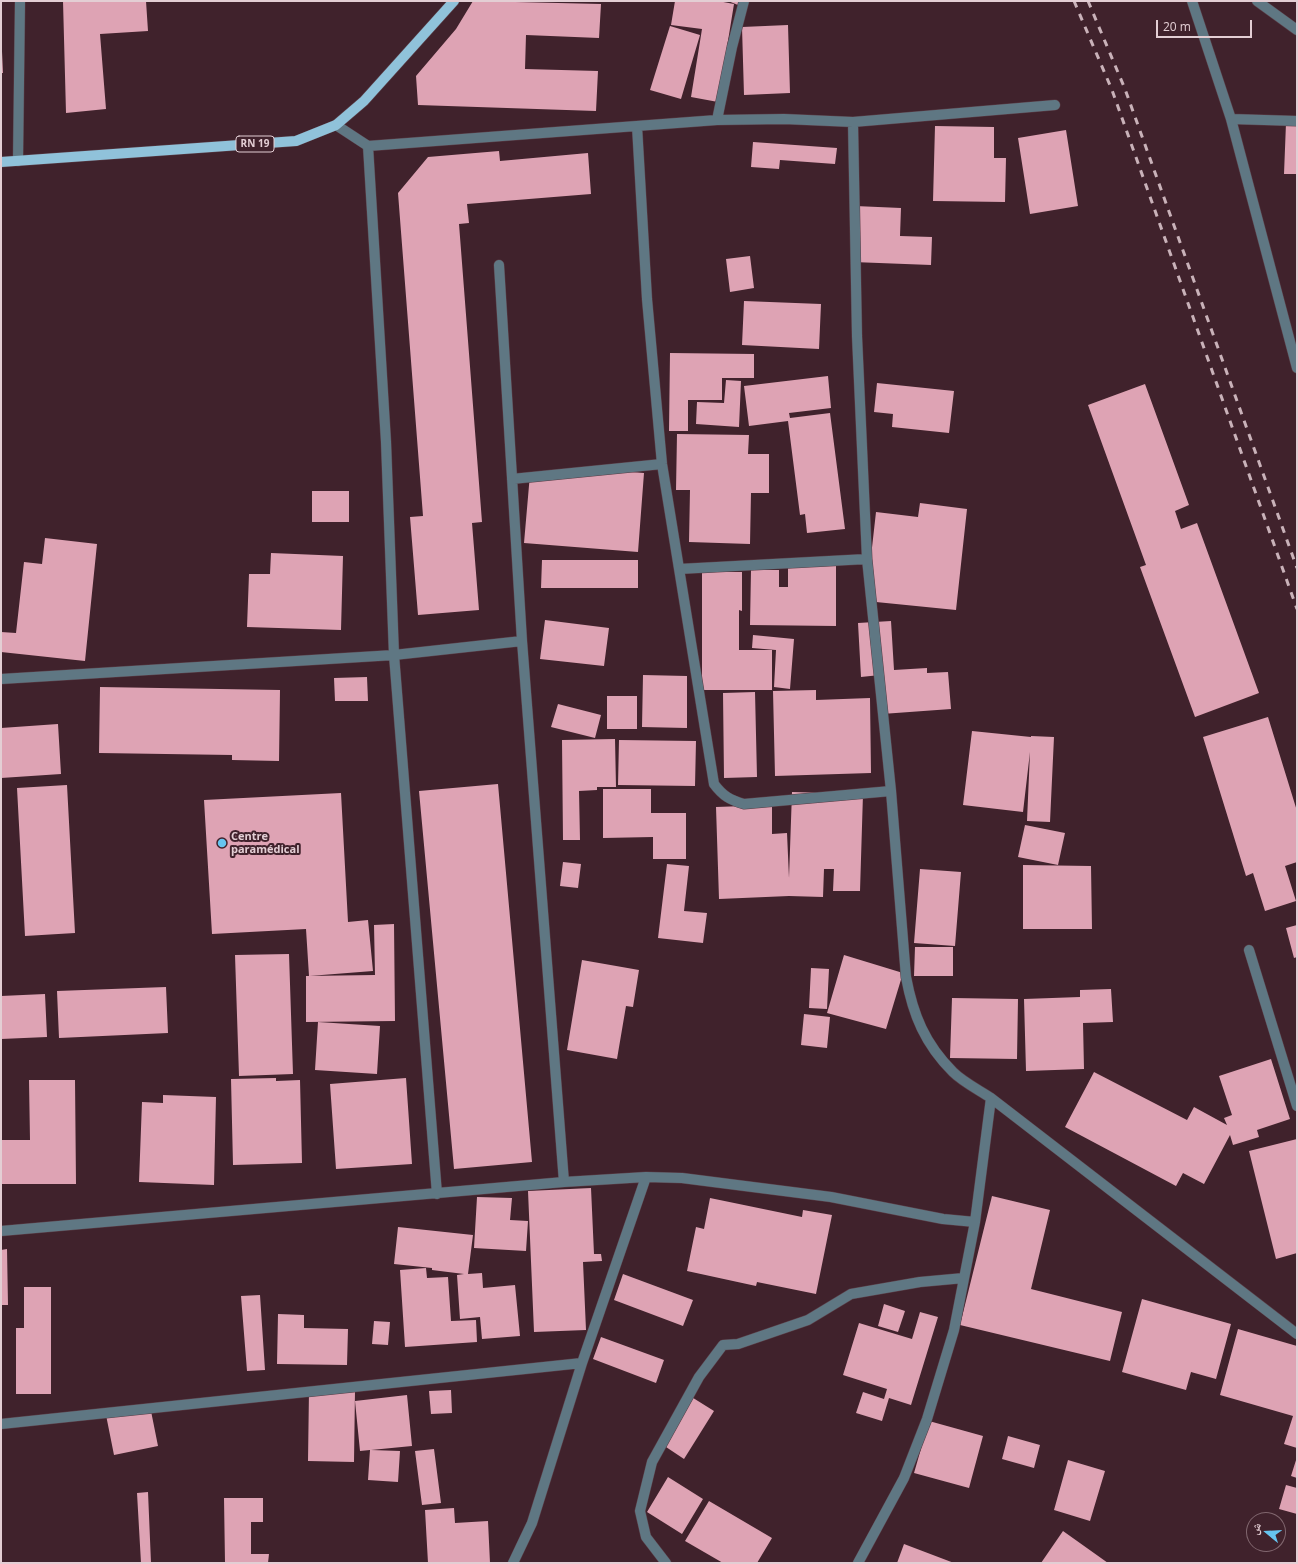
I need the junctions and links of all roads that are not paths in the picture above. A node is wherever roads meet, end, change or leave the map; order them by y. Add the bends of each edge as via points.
1 (20, 1) edge
2 (454, 1) edge
3 (744, 1) edge
4 (1192, 1) edge
5 (1257, 1) edge
6 (1297, 30) edge
7 (1055, 105) dead end
8 (1231, 119) junction
9 (717, 120) junction
10 (1297, 121) edge
11 (854, 122) junction
12 (336, 125) junction
13 (636, 126) junction
14 (368, 146) junction
15 (18, 161) junction
16 (1, 162) edge
17 (499, 265) dead end
18 (1297, 368) edge
19 (662, 464) junction
20 (512, 479) junction
21 (866, 559) junction
22 (679, 569) junction
23 (522, 641) junction
24 (394, 655) junction
25 (1, 679) edge
26 (891, 791) junction
27 (1249, 950) dead end
28 (991, 1098) junction
29 (1297, 1106) edge
30 (646, 1177) junction
31 (564, 1182) junction
32 (437, 1194) junction
33 (975, 1222) junction
34 (1, 1231) edge
35 (964, 1278) junction
36 (1297, 1334) edge
37 (582, 1363) junction
38 (1, 1424) edge
39 (512, 1563) edge
40 (666, 1563) edge
41 (858, 1563) edge

1 - 15 street
2 - 12 main road, RN 19 via 364,100
3 - 9 street
4 - 8 street
5 - 6 street
7 - 11 street
8 - 10 street
8 - 18 street
9 - 11 street
9 - 13 street
11 - 21 street via 857,336
12 - 14 street
12 - 15 main road, RN 19 via 296,140
13 - 14 street
13 - 19 street via 647,298
14 - 24 street via 386,442
15 - 16 main road, RN 19
17 - 20 street
19 - 20 street
19 - 22 street
20 - 23 street
21 - 22 street
21 - 26 street
22 - 26 street via 714,784 723,796 744,804
23 - 24 street
23 - 31 street
24 - 25 street
24 - 32 street
26 - 28 street via 910,1000 920,1029 953,1073
27 - 29 street
28 - 33 street
28 - 36 street
30 - 31 street
30 - 33 street via 682,1178 831,1197 943,1219
30 - 37 street
31 - 32 street
32 - 34 street
33 - 35 street
35 - 40 street via 920,1282 851,1294 808,1320 738,1344 723,1345 699,1377 652,1462 640,1512 646,1537
35 - 41 street via 954,1330 927,1419 904,1478
37 - 38 street
37 - 39 street via 532,1523

